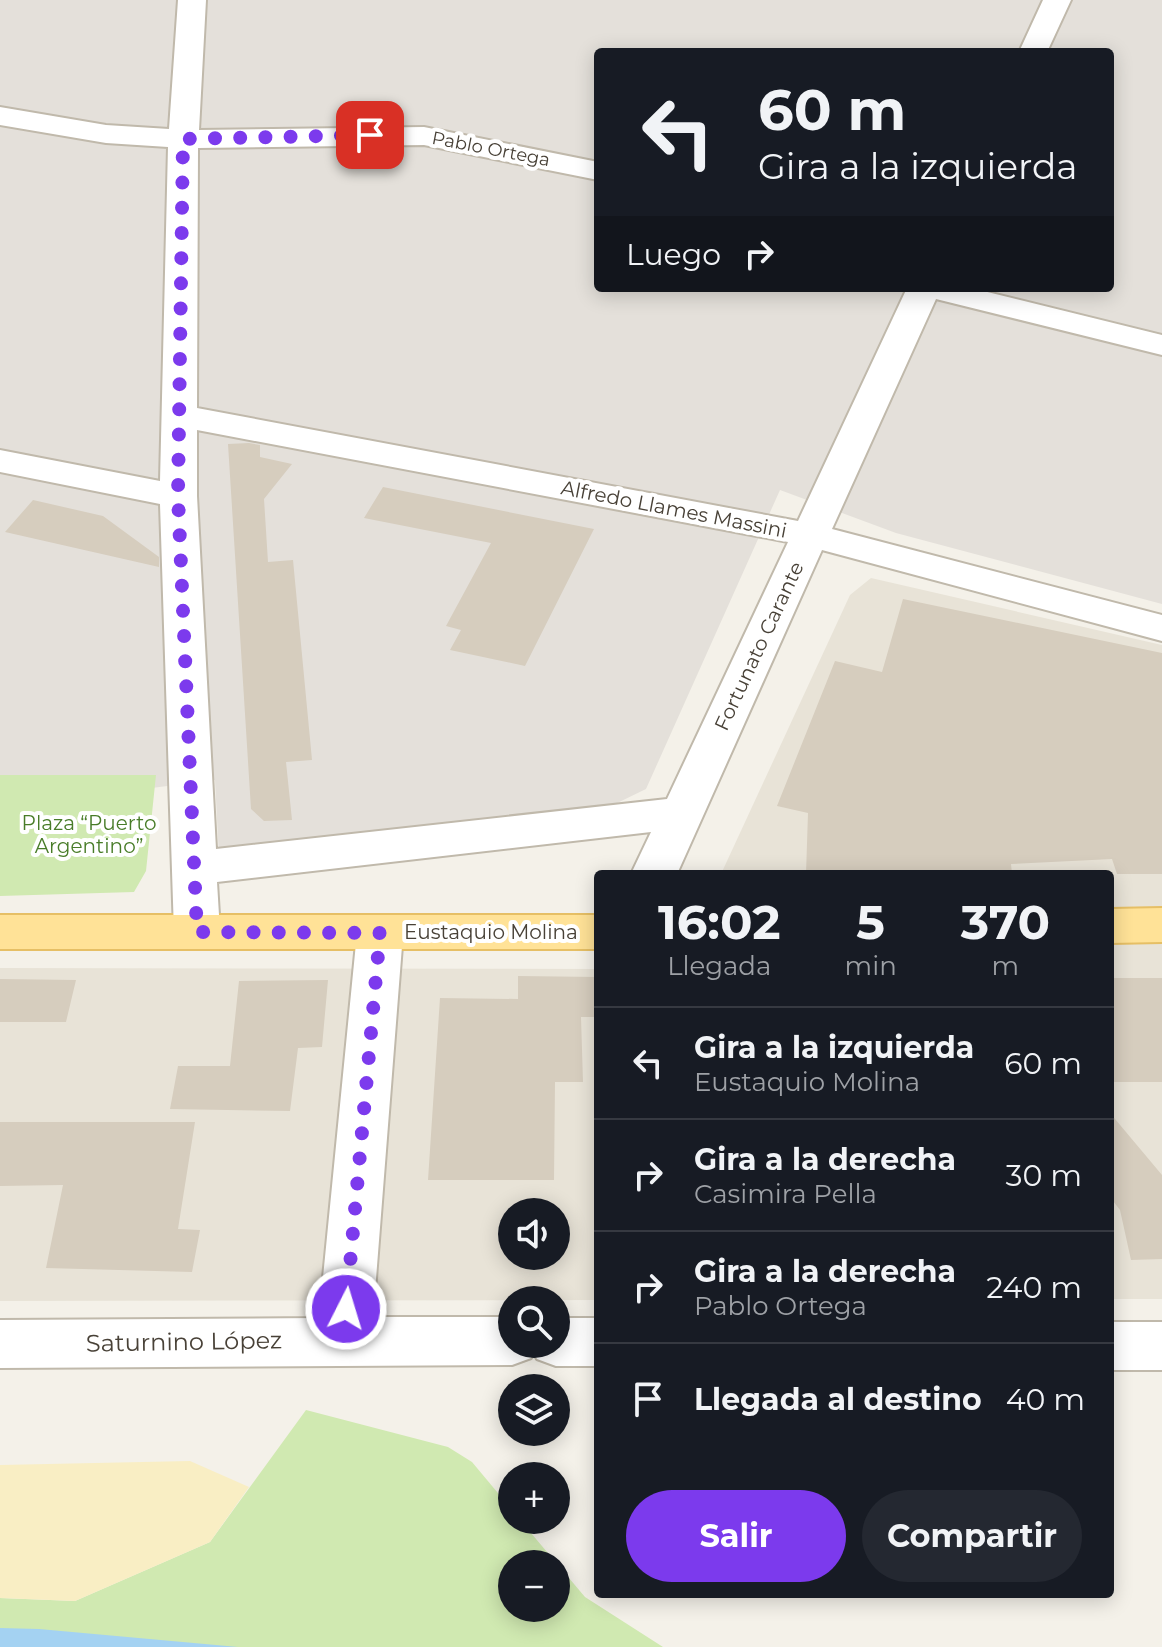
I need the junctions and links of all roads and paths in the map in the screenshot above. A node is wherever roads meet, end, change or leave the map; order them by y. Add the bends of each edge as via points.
1 (192, 0) edge
2 (1026, 0) edge
3 (1056, 2) edge
4 (1035, 48) edge
5 (0, 116) edge
6 (183, 139) junction
7 (594, 170) edge
8 (922, 292) edge
9 (947, 292) edge
10 (1162, 345) edge
11 (180, 416) junction
12 (0, 461) edge
13 (178, 496) junction
14 (811, 535) junction
15 (1162, 628) edge
16 (682, 813) junction
17 (194, 868) junction
18 (656, 870) edge
19 (1162, 925) edge
20 (1114, 926) edge
21 (0, 932) edge
22 (197, 932) junction
23 (594, 932) edge
24 (380, 933) junction
25 (344, 1340) junction
26 (498, 1341) edge
27 (570, 1342) edge
28 (594, 1342) edge
29 (0, 1344) edge
30 (1114, 1346) edge
31 (1162, 1346) edge

1 - 6 street
2 - 3 street
3 - 4 street
5 - 6 street, Pablo Ortega via 106,134
6 - 7 street, Pablo Ortega via 424,136
6 - 11 street
8 - 14 street, Fortunato Carante
9 - 10 street
11 - 13 street
11 - 14 street, Alfredo Llames Massini
12 - 13 street
13 - 17 street
14 - 15 street, Alfredo Llames Massini
14 - 16 street, Fortunato Carante
16 - 17 street
16 - 18 street, Fortunato Carante
17 - 22 street
19 - 20 main road
21 - 22 main road, Eustaquio Molina
22 - 24 main road, Eustaquio Molina
23 - 24 main road, Eustaquio Molina
24 - 25 street
25 - 26 street, Saturnino López
25 - 29 street, Saturnino López
27 - 28 street
30 - 31 street

